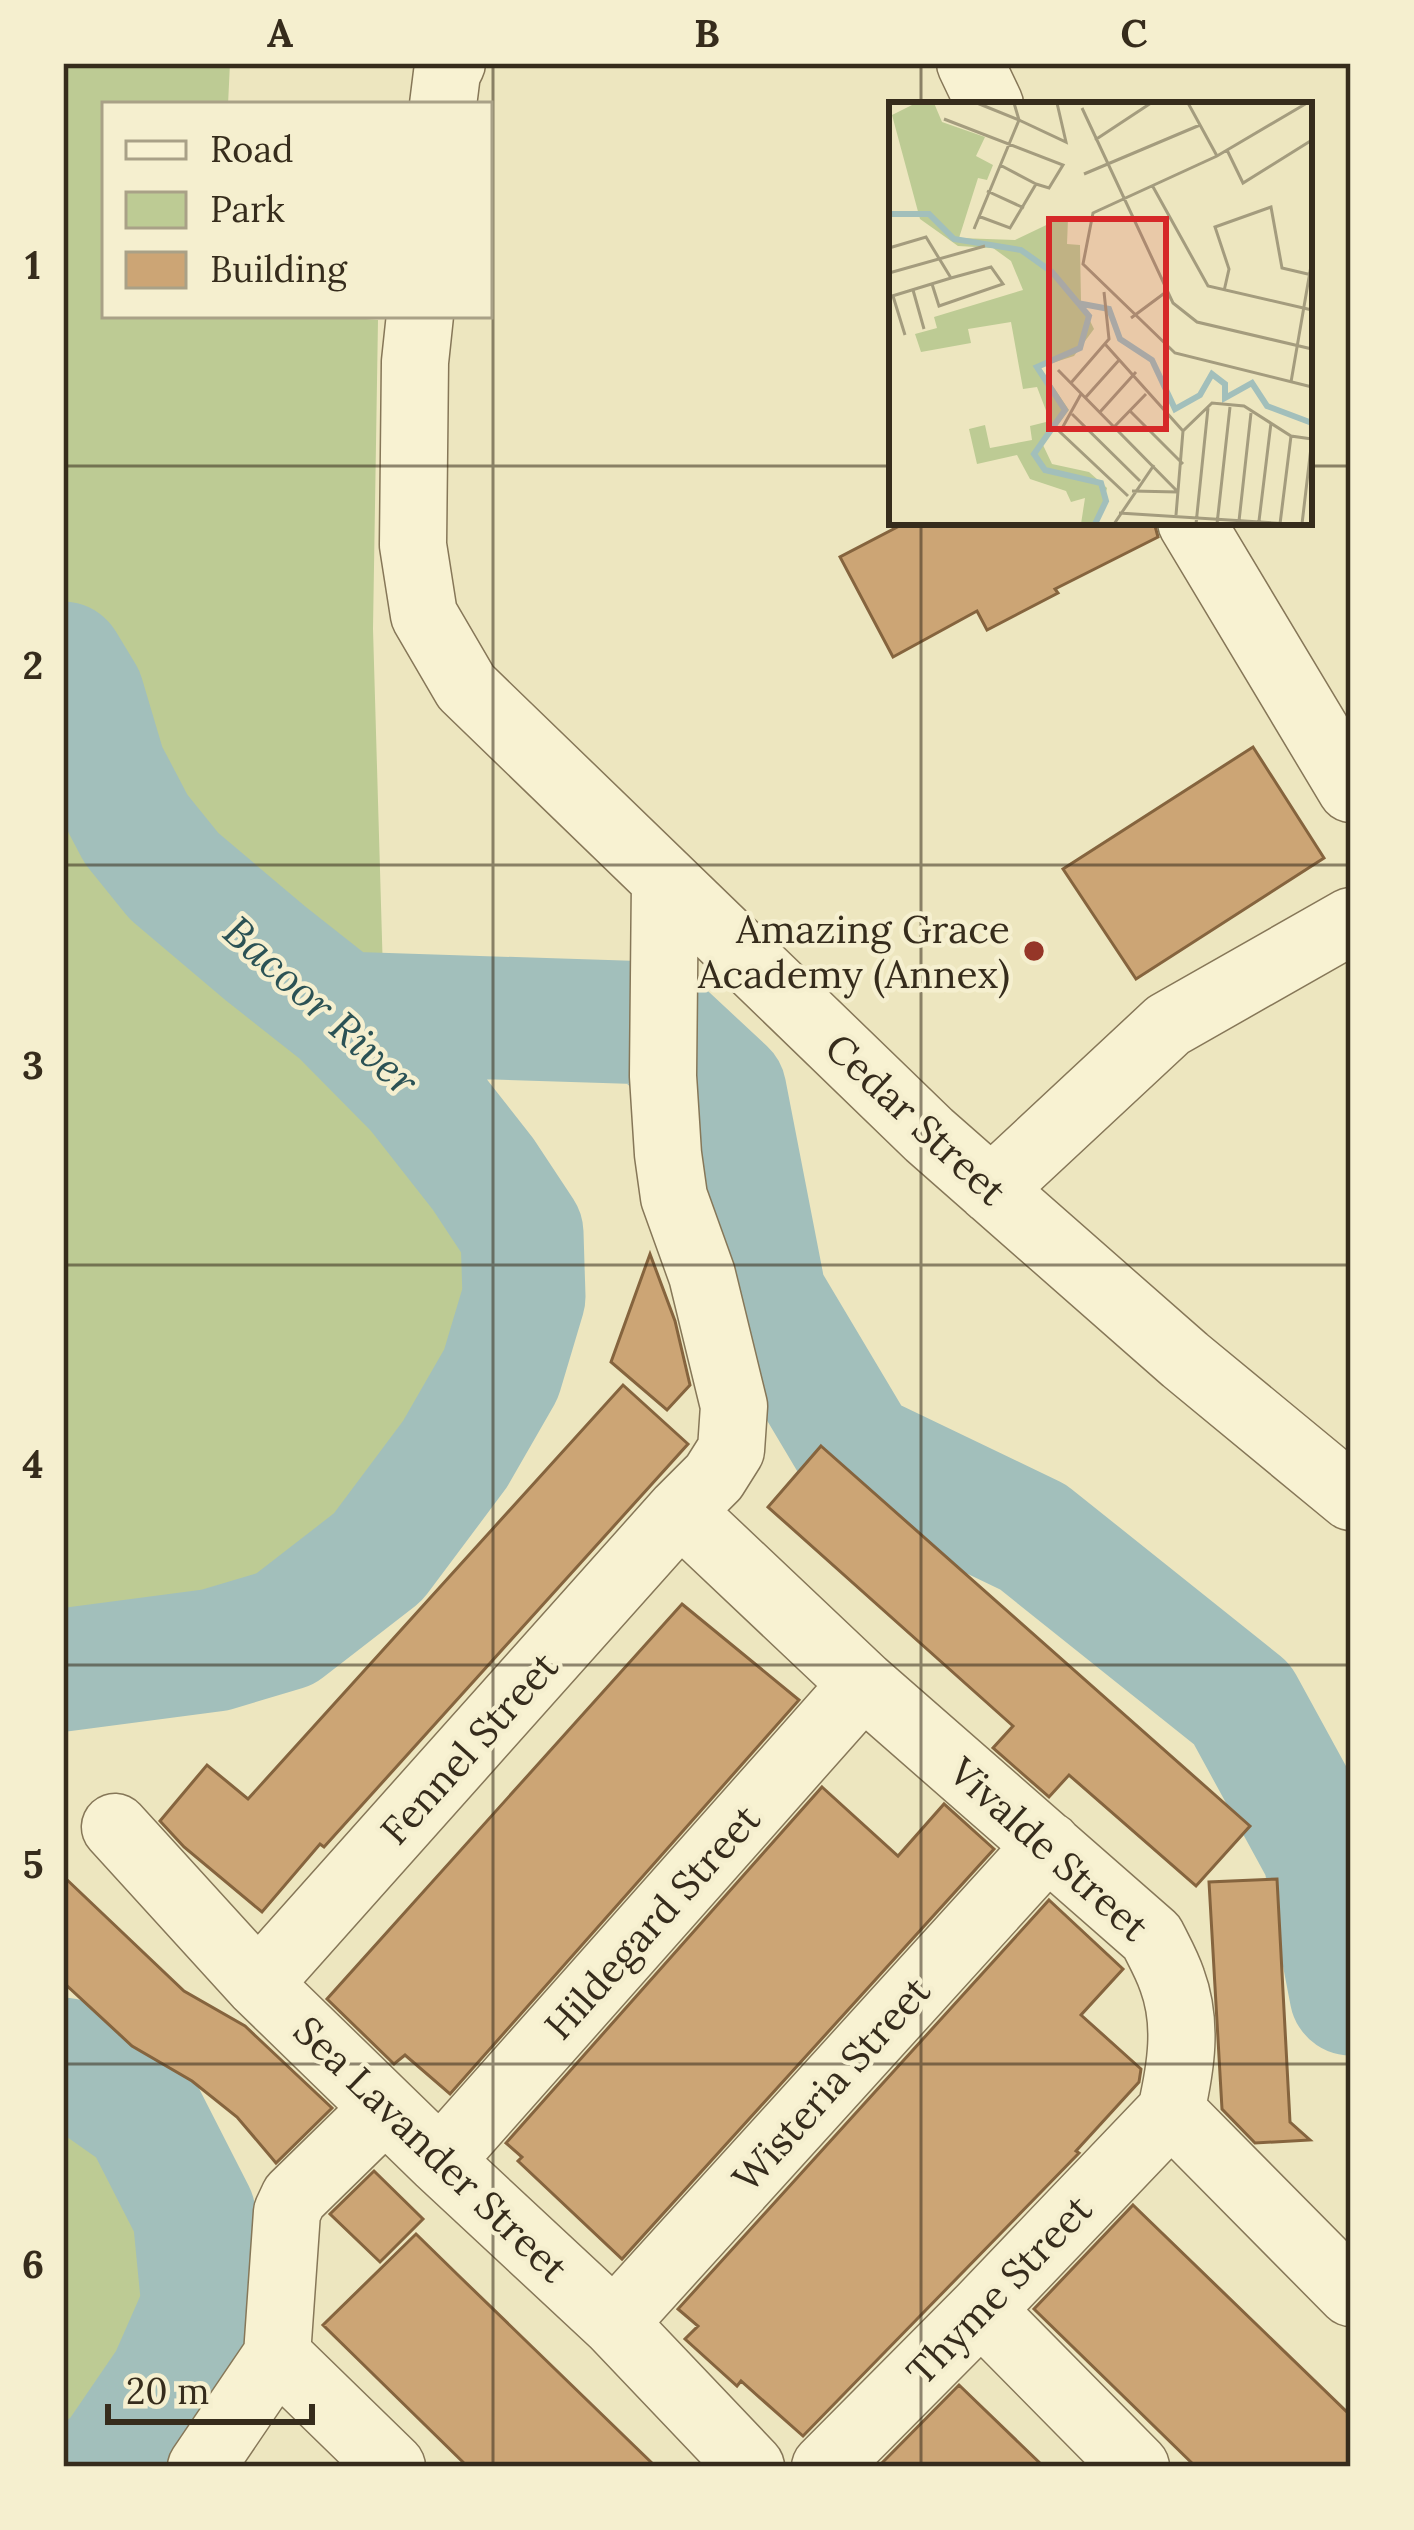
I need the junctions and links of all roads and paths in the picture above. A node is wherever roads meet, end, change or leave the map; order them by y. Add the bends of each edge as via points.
1 (452, 63) edge
2 (970, 63) edge
3 (443, 102) edge
4 (989, 102) edge
5 (420, 318) edge
6 (1193, 525) edge
7 (1351, 789) edge
8 (665, 881) junction
9 (1351, 921) edge
10 (991, 1190) junction
11 (1351, 1497) edge
12 (680, 1511) junction
13 (863, 1684) junction
14 (115, 1827) dead end
15 (1048, 1845) junction
16 (258, 1984) junction
17 (386, 2108) junction
18 (1171, 2111) junction
19 (440, 2162) junction
20 (1351, 2293) edge
21 (981, 2310) junction
22 (614, 2323) junction
23 (277, 2355) junction
24 (201, 2467) edge
25 (392, 2467) edge
26 (751, 2467) edge
27 (825, 2467) edge
28 (1136, 2467) edge

1 - 3 street
2 - 4 street
5 - 8 street, Cedar Street via 413,545 424,615 466,687
6 - 7 street
8 - 10 street, Cedar Street
8 - 12 street, Fennel Street via 668,1154 734,1406 731,1450
9 - 10 street via 1168,1025
10 - 11 street, Cedar Street
12 - 13 street, Vivalde Street
12 - 16 street, Fennel Street
13 - 15 street, Vivalde Street
13 - 19 street, Hildegard Street
14 - 16 street, Sea Lavander Street
15 - 18 street, Vivalde Street via 1152,1937 1173,1981 1182,2024
15 - 22 street, Wisteria Street
16 - 17 street, Sea Lavander Street
17 - 19 street, Sea Lavander Street
17 - 23 street via 286,2212
18 - 20 street
18 - 21 street, Thyme Street
19 - 22 street, Sea Lavander Street
21 - 27 street, Thyme Street
21 - 28 street
22 - 26 street, Sea Lavander Street
23 - 24 street
23 - 25 street

